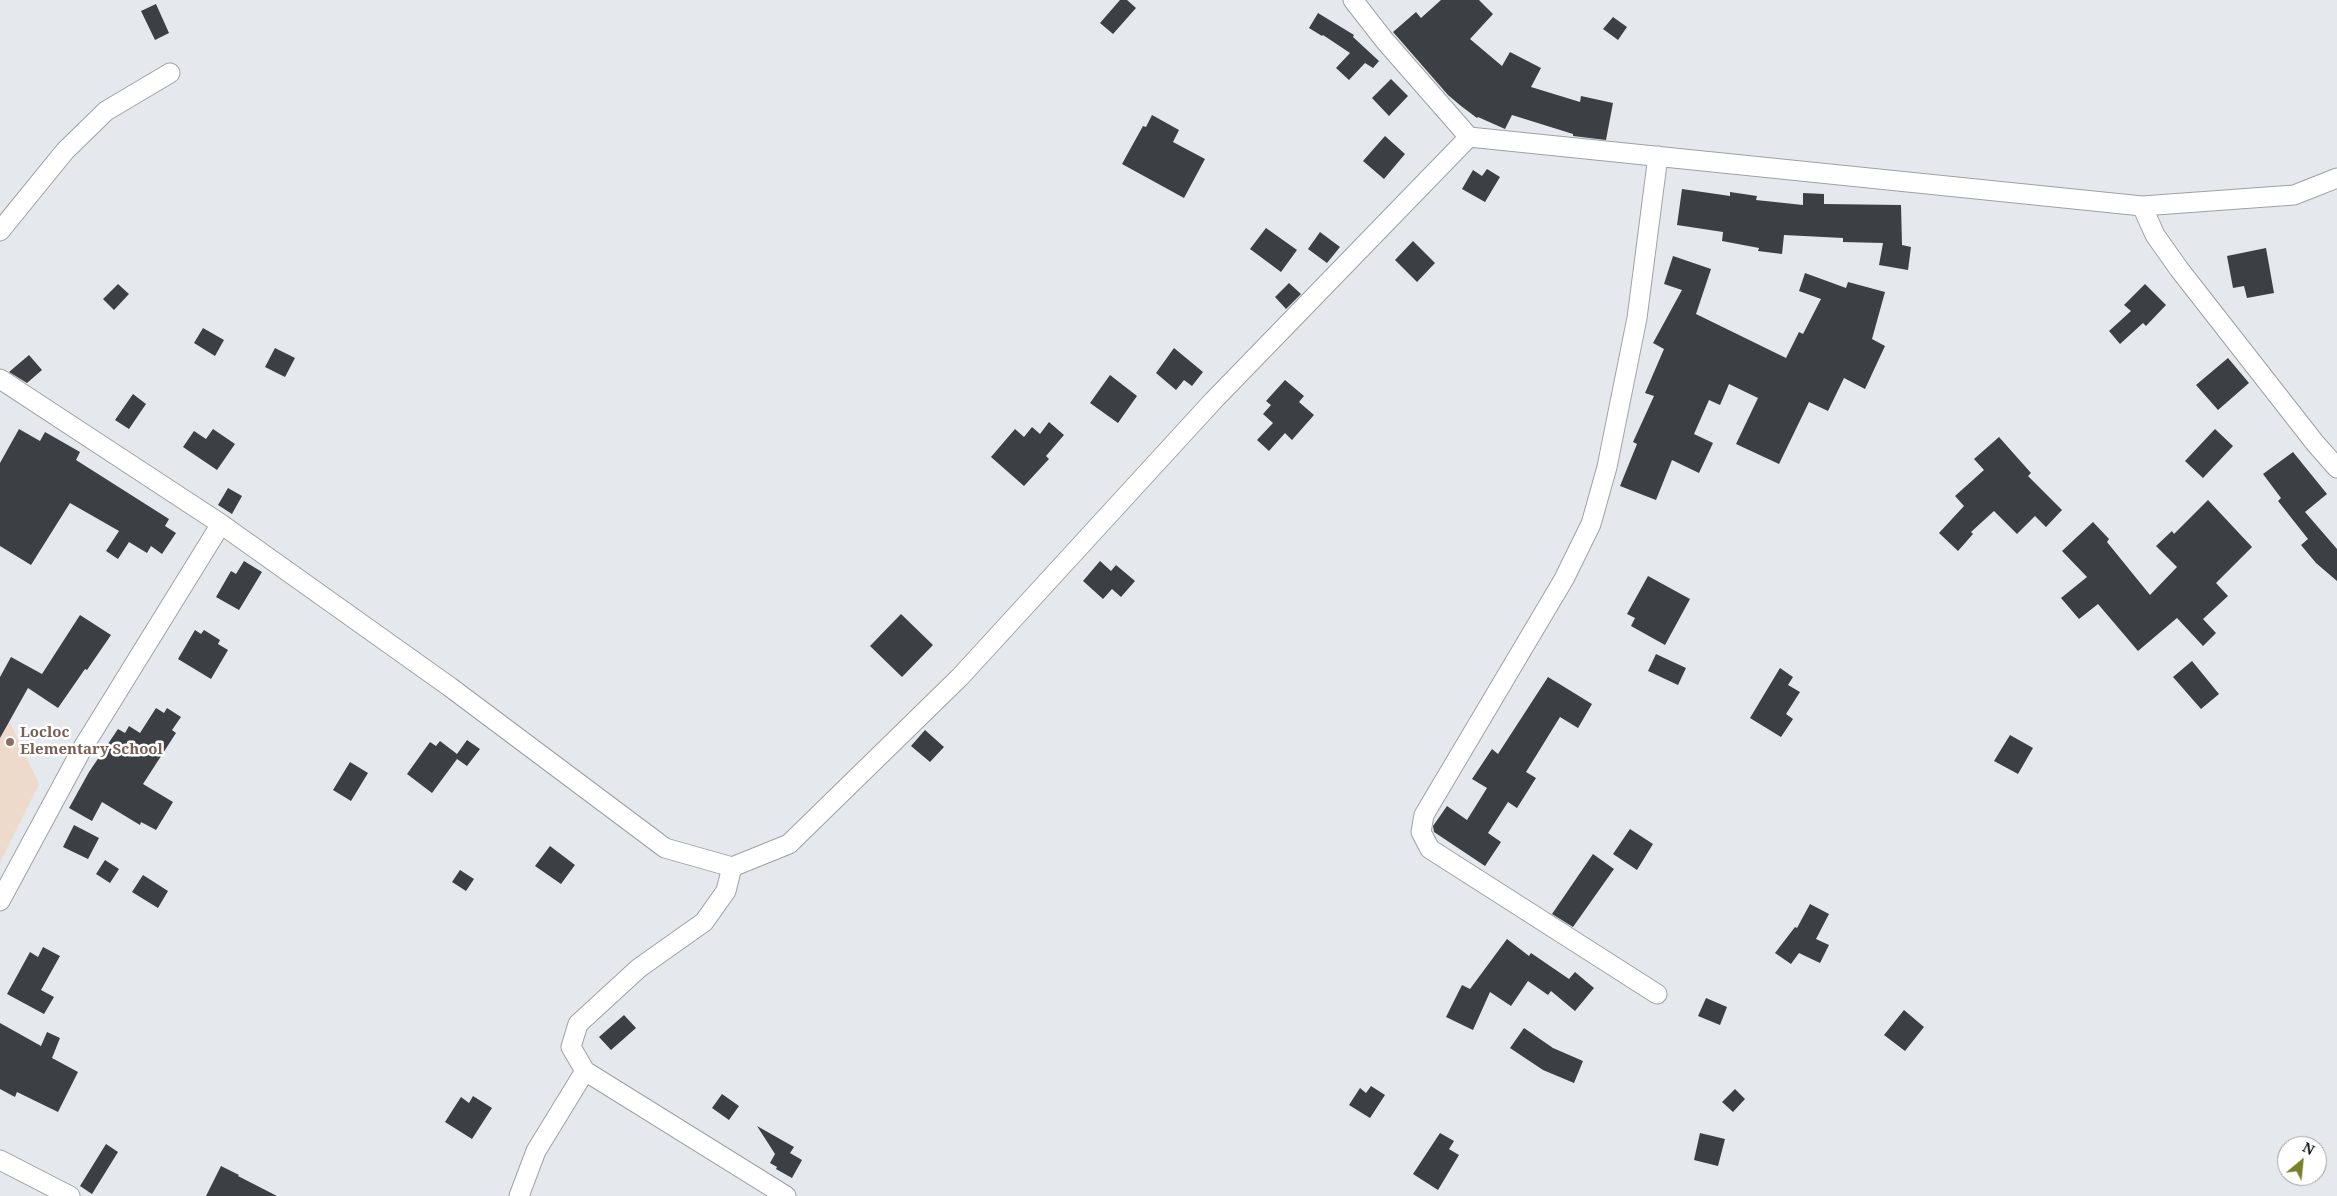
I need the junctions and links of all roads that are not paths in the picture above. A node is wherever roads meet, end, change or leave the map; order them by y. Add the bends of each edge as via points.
1 (1353, 0) edge
2 (170, 73) dead end
3 (1469, 136) junction
4 (1658, 156) junction
5 (2337, 178) edge
6 (2142, 206) junction
7 (0, 231) edge
8 (0, 377) edge
9 (2337, 468) edge
10 (220, 524) junction
11 (732, 867) junction
12 (0, 901) edge
13 (1657, 994) dead end
14 (586, 1071) junction
15 (0, 1160) edge
16 (70, 1196) edge
17 (519, 1196) edge
18 (786, 1196) edge

1 - 3 street
2 - 7 street via 106,112 65,152
3 - 4 street
3 - 11 street via 1213,401 960,678 788,844
4 - 6 street
4 - 13 street via 1637,318 1607,468 1590,524 1564,579 1424,816 1421,832 1430,849
5 - 6 street via 2294,195
6 - 9 street via 2156,235 2179,269
8 - 10 street
10 - 11 street via 450,687 665,848
10 - 12 street via 82,749
11 - 14 street via 726,892 704,922 639,968 578,1024 571,1047
14 - 17 street via 536,1151
14 - 18 street
15 - 16 street

